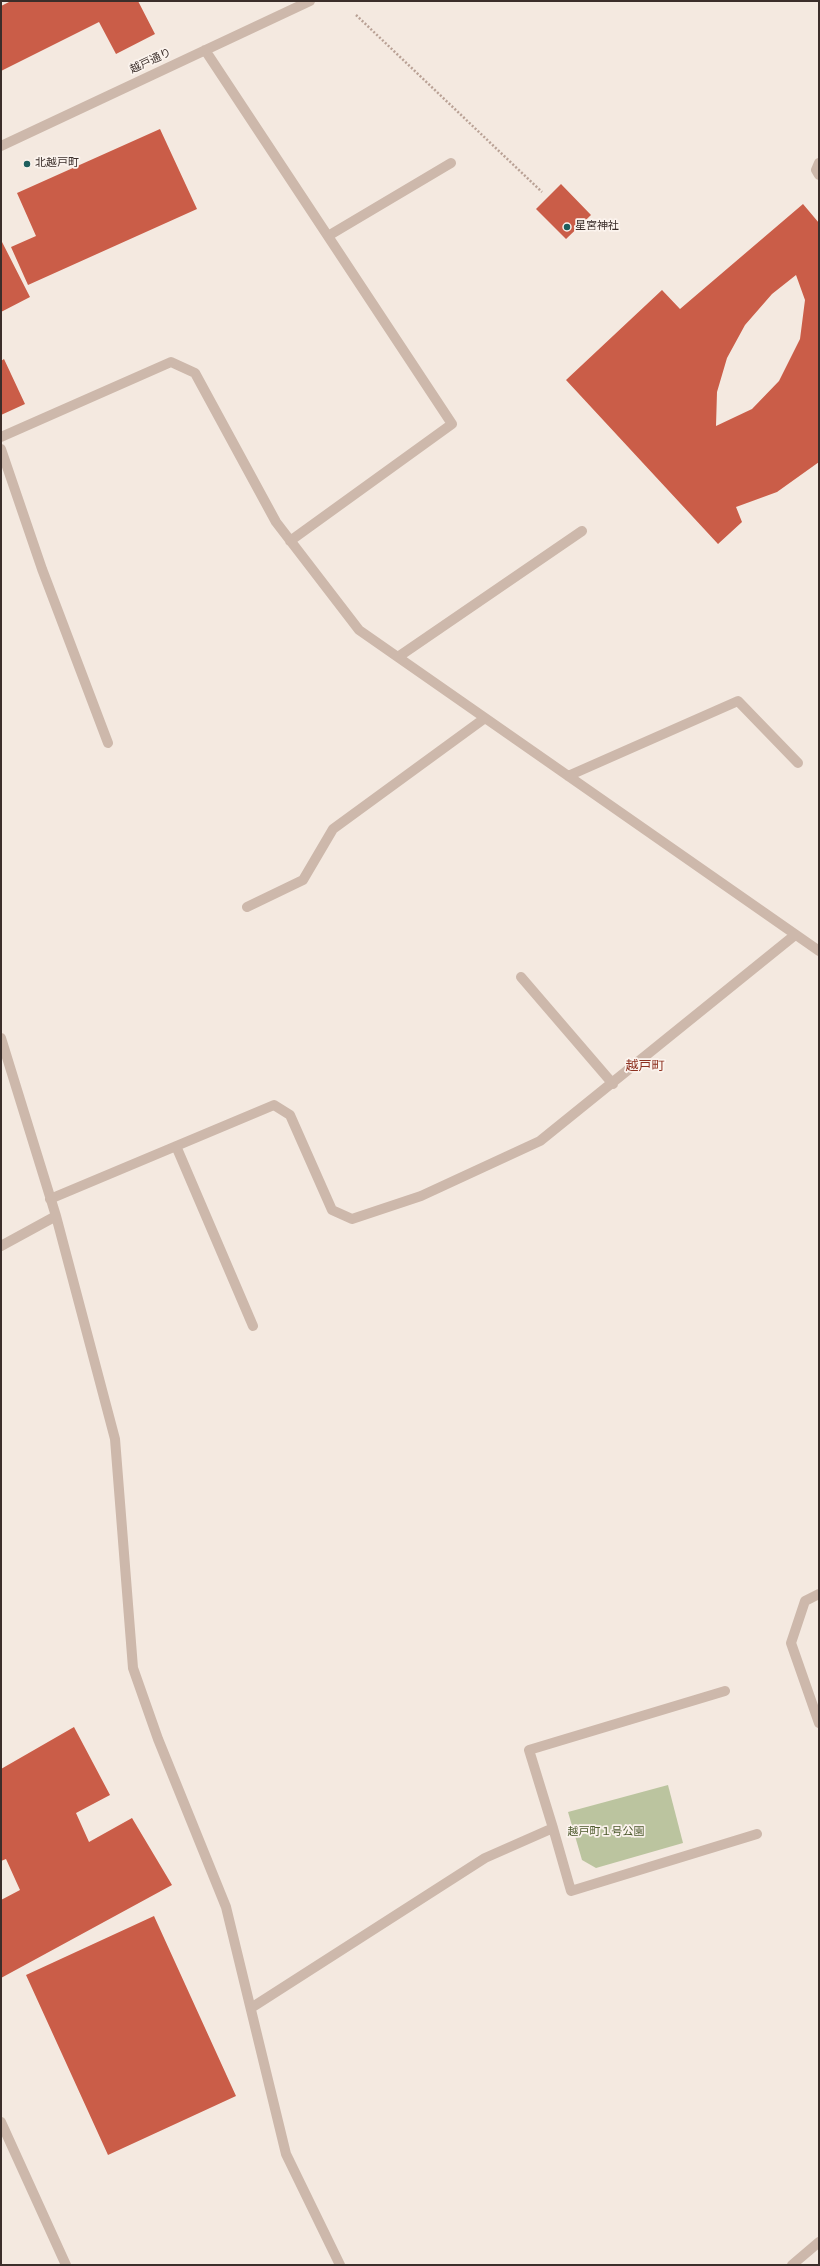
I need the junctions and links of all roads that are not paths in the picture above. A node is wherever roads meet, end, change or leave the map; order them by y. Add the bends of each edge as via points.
1 (310, 1) edge
2 (205, 50) junction
3 (1, 146) edge
4 (451, 163) dead end
5 (819, 163) edge
6 (819, 175) edge
7 (328, 236) junction
8 (1, 437) edge
9 (1, 449) edge
10 (582, 531) dead end
11 (290, 541) junction
12 (398, 657) junction
13 (485, 718) junction
14 (108, 743) dead end
15 (798, 763) dead end
16 (568, 776) junction
17 (247, 907) dead end
18 (796, 935) junction
19 (819, 951) edge
20 (521, 977) dead end
21 (1, 1038) edge
22 (613, 1084) junction
23 (176, 1146) junction
24 (50, 1199) junction
25 (56, 1216) junction
26 (1, 1246) edge
27 (253, 1326) dead end
28 (819, 1594) edge
29 (725, 1691) dead end
30 (819, 1723) edge
31 (553, 1828) junction
32 (757, 1834) dead end
33 (251, 2008) junction
34 (1, 2122) edge
35 (819, 2242) edge
36 (66, 2265) edge
37 (340, 2265) edge
38 (792, 2265) edge

1 - 2 street, 越戸通り
2 - 3 street, 越戸通り
2 - 7 street
4 - 7 street
5 - 6 street via 816,170
7 - 11 street via 452,424
8 - 11 street via 171,362 195,373 276,522
9 - 14 street via 42,569
10 - 12 street
11 - 12 street via 360,630
12 - 13 street
13 - 16 street
13 - 17 street via 333,829 303,880
15 - 16 street via 738,701
16 - 18 street
18 - 19 street
18 - 22 street
20 - 22 street
21 - 24 street
22 - 23 street via 540,1141 421,1196 352,1219 332,1210 290,1115 274,1105
23 - 24 street
23 - 27 street
24 - 25 street
25 - 26 street
25 - 33 street via 115,1439 133,1668 158,1739 226,1907
28 - 30 street via 805,1601 791,1643
29 - 31 street via 529,1750
31 - 32 street via 571,1890
31 - 33 street via 485,1858
33 - 37 street via 286,2154
34 - 36 street
35 - 38 street

